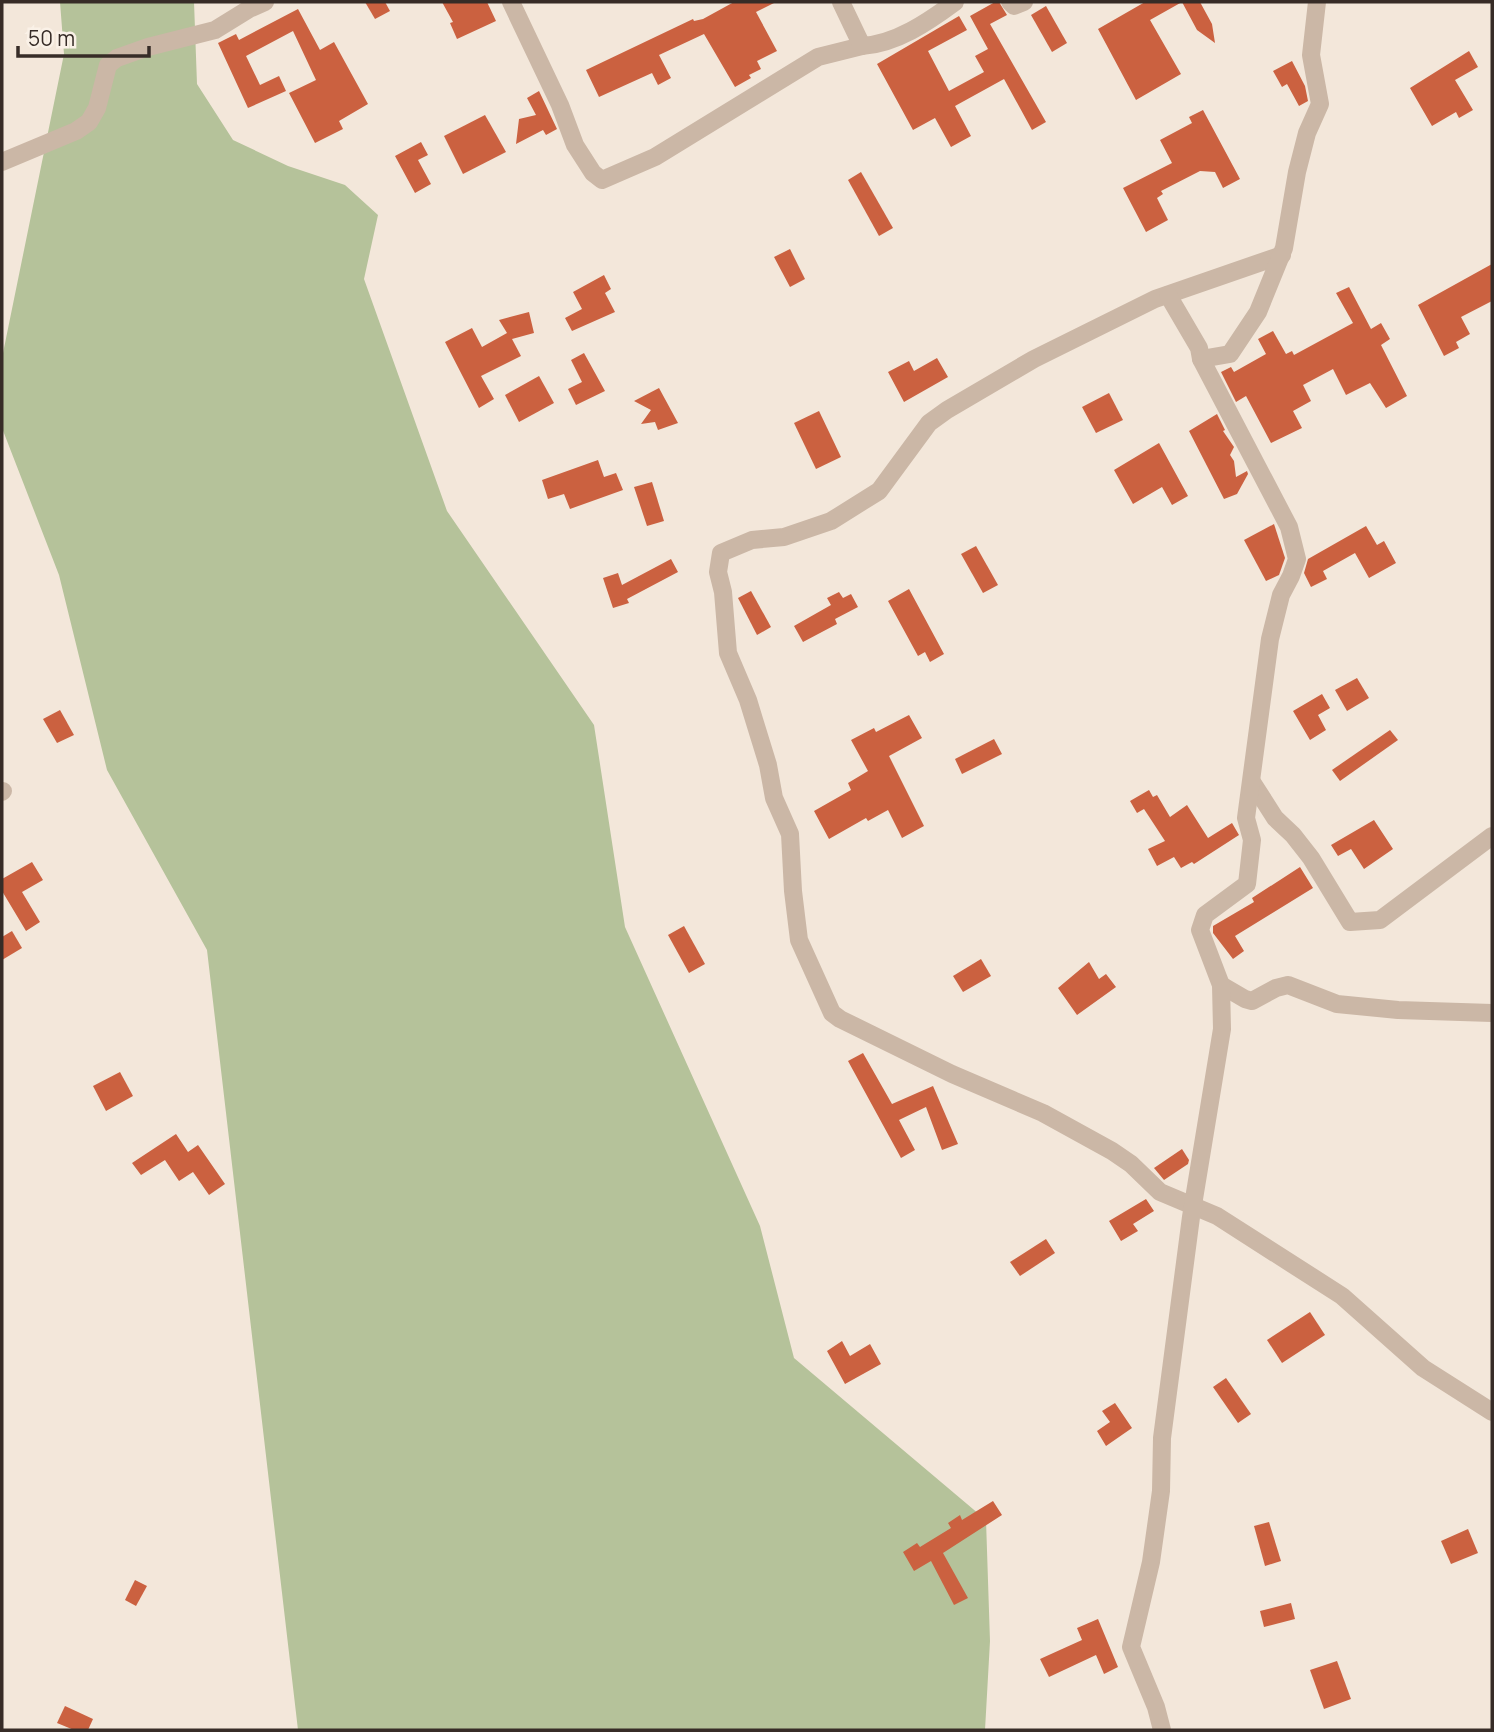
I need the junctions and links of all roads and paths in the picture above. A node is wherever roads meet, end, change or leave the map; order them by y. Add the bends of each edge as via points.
1 (265, 2) edge
2 (511, 2) edge
3 (841, 2) edge
4 (955, 2) edge
5 (1010, 2) edge
6 (1024, 2) edge
7 (1317, 2) edge
8 (862, 46) junction
9 (2, 162) edge
10 (1282, 255) junction
11 (1168, 295) junction
12 (1201, 359) junction
13 (1252, 782) junction
14 (1492, 836) edge
15 (1221, 985) junction
16 (1492, 1013) edge
17 (1198, 1176) junction
18 (1193, 1207) junction
19 (1217, 1216) junction
20 (1492, 1412) edge
21 (1162, 1730) edge

1 - 9 street via 215,30 117,58 108,65 89,122
2 - 8 street via 575,145 603,180 655,157 818,57
3 - 8 street
4 - 8 street via 886,43
5 - 6 street via 1014,6
7 - 10 street via 1311,55 1320,104 1297,172
10 - 11 street
10 - 12 street via 1258,312 1230,354
11 - 12 street
11 - 18 street via 1034,359 947,410 917,437 879,491 831,522 784,537 752,540 720,553 718,572 728,653 748,700 774,798 790,834 799,940 832,1013 952,1074 1043,1113 1131,1164 1160,1192
12 - 13 street via 1289,527 1297,559 1280,595 1270,639
13 - 14 street via 1275,818 1311,858 1350,922 1380,920
13 - 15 street via 1246,818 1252,840 1247,884 1205,915 1200,930
15 - 16 street via 1252,1001 1288,985 1337,1004
15 - 17 street via 1222,1029
17 - 18 street
17 - 19 street
18 - 19 street
18 - 21 street via 1152,1562 1131,1647
19 - 20 street via 1342,1296 1423,1368

